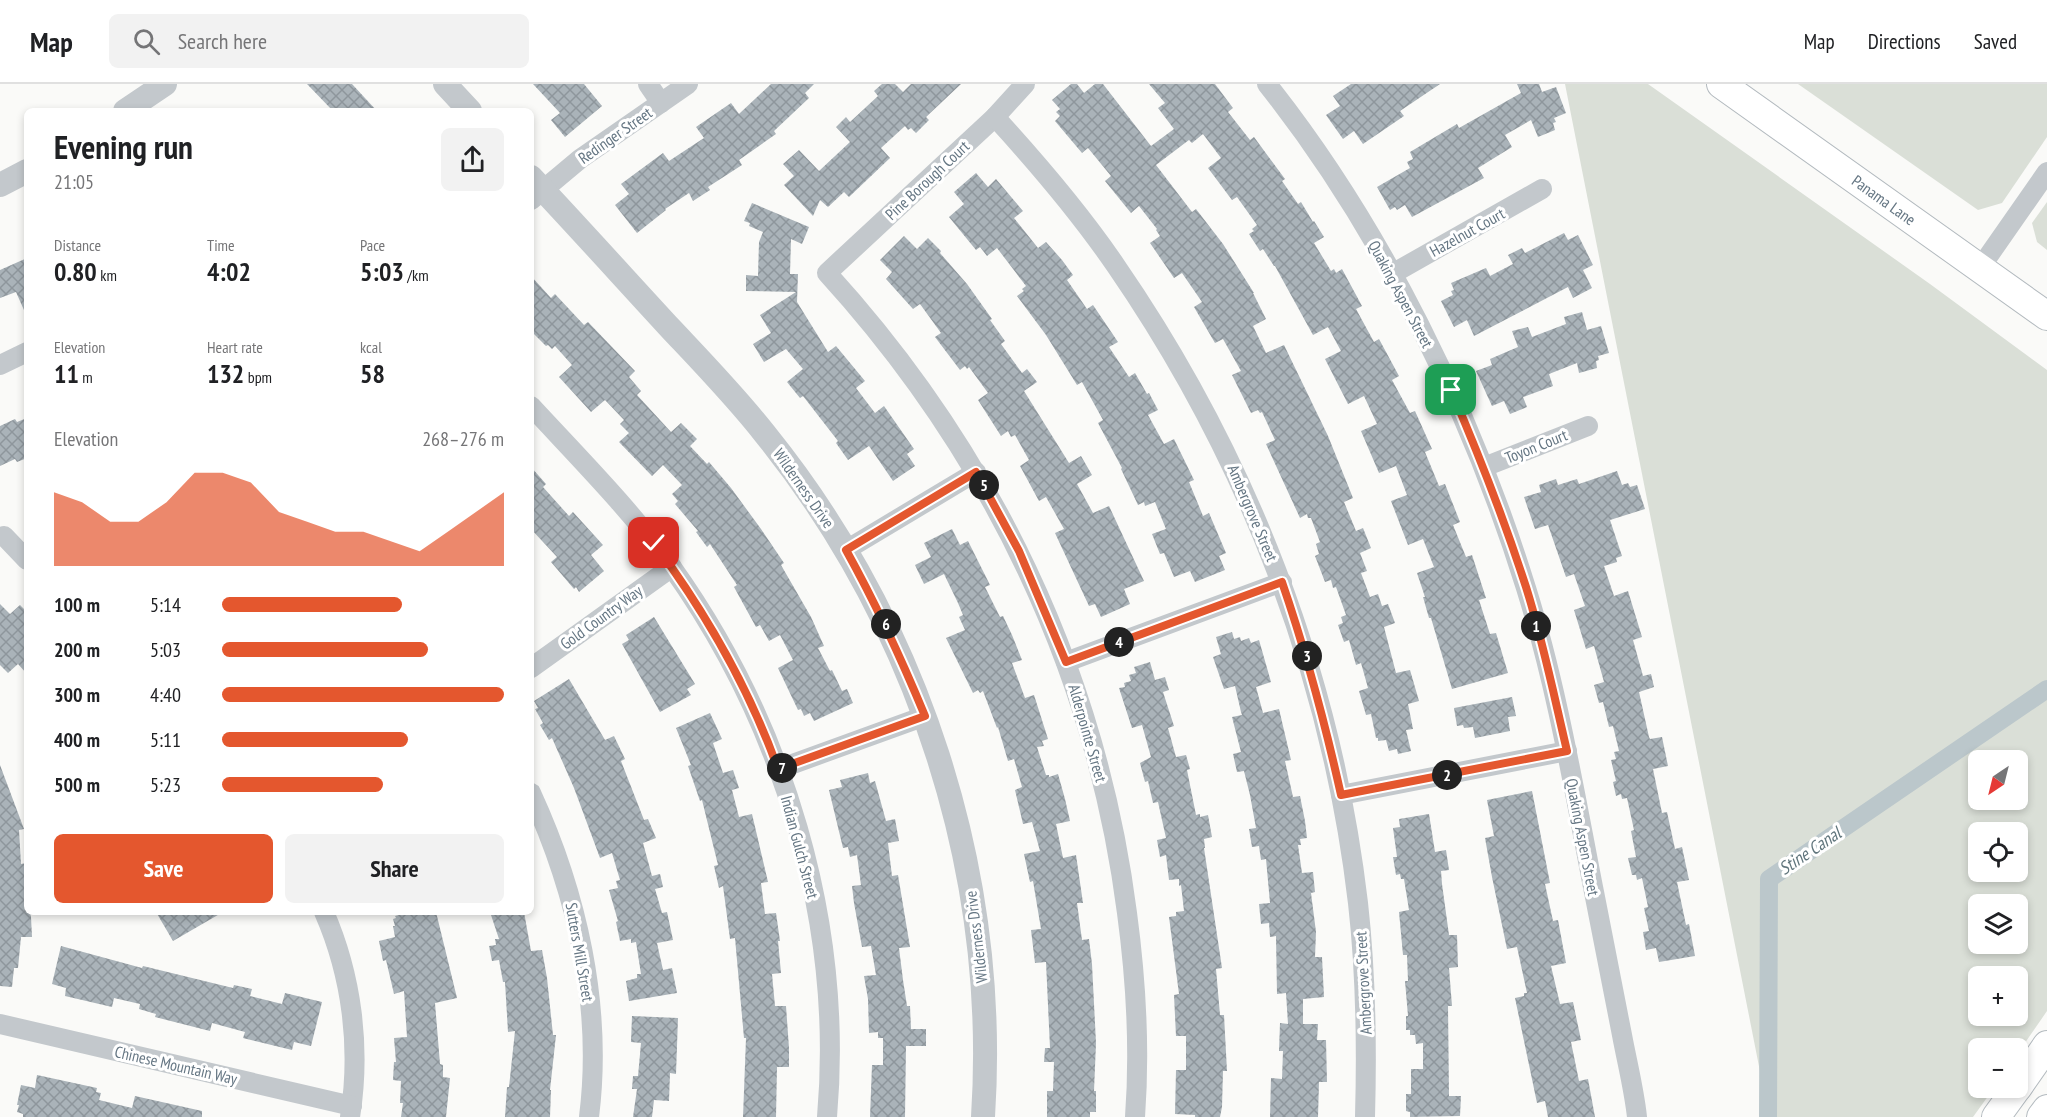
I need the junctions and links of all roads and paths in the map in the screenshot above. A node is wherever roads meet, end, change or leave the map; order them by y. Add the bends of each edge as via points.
1 (445, 84) edge
2 (648, 84) edge
3 (688, 84) edge
4 (1025, 84) edge
5 (1721, 84) edge
6 (158, 86) edge
7 (1277, 87) edge
8 (661, 103) junction
9 (129, 108) edge
10 (467, 108) edge
11 (995, 117) junction
12 (2047, 172) edge
13 (24, 173) edge
14 (0, 185) edge
15 (535, 189) edge
16 (1542, 189) dead end
17 (1980, 268) junction
18 (827, 273) joint
19 (1392, 274) junction
20 (2047, 316) edge
21 (24, 353) edge
22 (0, 365) edge
23 (534, 409) edge
24 (1588, 426) dead end
25 (1484, 467) junction
26 (976, 472) junction
27 (4, 536) dead end
28 (846, 550) junction
29 (24, 557) edge
30 (672, 567) junction
31 (1282, 582) junction
32 (1066, 662) junction
33 (534, 666) edge
34 (925, 716) junction
35 (1567, 751) junction
36 (778, 769) junction
37 (1341, 795) junction
38 (534, 800) edge
39 (325, 915) edge
40 (0, 1024) edge
41 (2047, 1045) edge
42 (2028, 1072) edge
43 (2009, 1098) edge
44 (2047, 1108) edge
45 (351, 1111) edge
46 (589, 1117) edge
47 (827, 1117) edge
48 (983, 1117) edge
49 (1135, 1117) edge
50 (1365, 1117) edge
51 (1637, 1117) edge
52 (1996, 1117) edge
53 (2041, 1117) edge

1 - 10 street
2 - 8 street
3 - 8 street, Redinger Street
4 - 11 street, Pine Borough Court
5 - 17 main road, Panama Lane
6 - 9 street
7 - 19 street, Quaking Aspen Street
8 - 15 street, Redinger Street
11 - 18 street, Pine Borough Court
11 - 31 street, Ambergrove Street via 1072,206 1155,324 1225,450
12 - 17 street
13 - 14 street
15 - 28 street, Wilderness Drive via 732,394 807,490
16 - 19 street, Hazelnut Court
17 - 20 main road, Panama Lane
18 - 26 street, Alderpointe Street via 933,405
19 - 25 street, Quaking Aspen Street via 1451,390
21 - 22 street
23 - 30 street, Indian Gulch Street
24 - 25 street, Toyon Court
25 - 35 street, Quaking Aspen Street via 1526,588
26 - 28 street
26 - 32 street, Alderpointe Street via 1019,551
27 - 29 street
28 - 34 street, Wilderness Drive via 901,656
30 - 33 street, Gold Country Way
30 - 36 street, Indian Gulch Street via 731,662
31 - 32 street
31 - 37 street, Ambergrove Street via 1326,725
32 - 49 street, Alderpointe Street via 1090,734 1122,870 1137,1030
34 - 36 street
34 - 48 street, Wilderness Drive via 955,813 970,881 984,1019
35 - 37 street
35 - 51 street, Quaking Aspen Street
36 - 47 street, Indian Gulch Street via 796,821 821,936 828,994
37 - 50 street, Ambergrove Street via 1358,903 1364,974
38 - 46 street, Sutters Mill Street via 560,863 585,965 592,1059
39 - 45 street via 344,967 351,1004 355,1042
40 - 45 street, Chinese Mountain Way
41 - 42 main road
43 - 52 main road
44 - 53 main road

